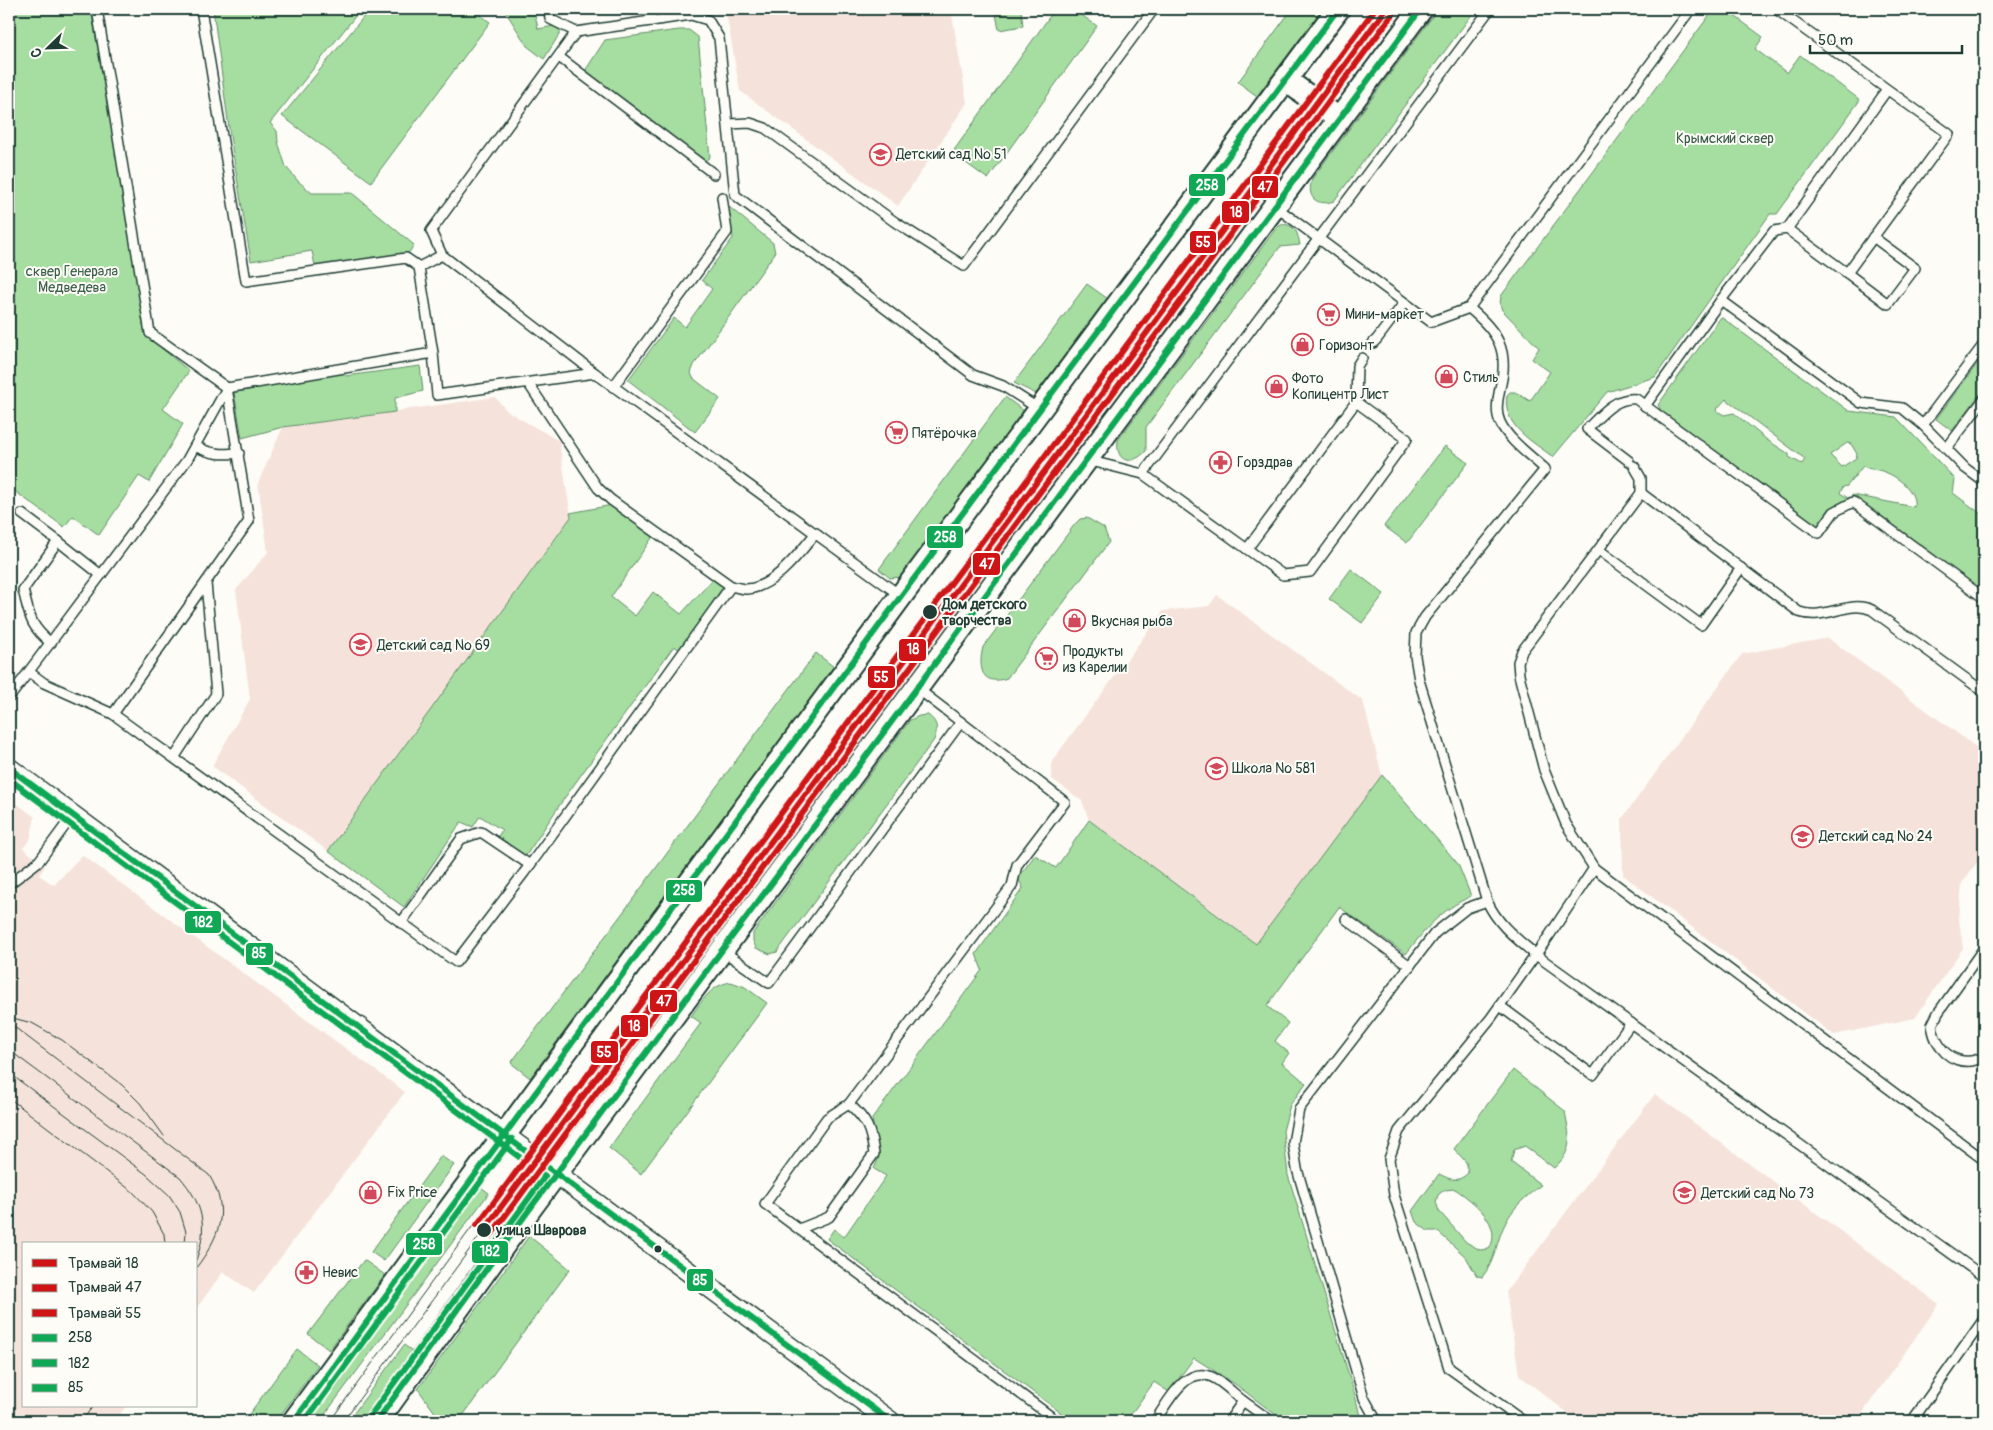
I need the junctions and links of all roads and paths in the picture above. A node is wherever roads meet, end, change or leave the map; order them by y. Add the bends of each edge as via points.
1 (97, 9) edge
2 (201, 9) edge
3 (549, 9) edge
4 (649, 9) edge
5 (1154, 9) edge
6 (1338, 9) edge
7 (1422, 9) edge
8 (1490, 9) edge
9 (1691, 9) edge
10 (1776, 9) edge
11 (651, 21) junction
12 (576, 32) junction
13 (559, 57) junction
14 (1286, 80) junction
15 (1887, 90) junction
16 (1340, 119) junction
17 (729, 124) junction
18 (714, 174) dead end
19 (722, 197) dead end
20 (1276, 207) junction
21 (1787, 230) junction
22 (1873, 237) junction
23 (1319, 240) junction
24 (442, 255) junction
25 (420, 267) junction
26 (1847, 273) junction
27 (1721, 300) junction
28 (1404, 303) junction
29 (1470, 308) junction
30 (1372, 343) dead end
31 (1984, 344) edge
32 (433, 353) junction
33 (1362, 358) dead end
34 (595, 373) junction
35 (528, 383) junction
36 (613, 387) junction
37 (228, 388) junction
38 (1984, 399) edge
39 (1356, 402) junction
40 (1646, 406) junction
41 (1040, 410) junction
42 (1923, 425) junction
43 (195, 446) junction
44 (1947, 448) junction
45 (239, 453) junction
46 (1087, 460) junction
47 (1143, 474) junction
48 (1984, 482) edge
49 (1641, 493) junction
50 (611, 500) junction
51 (600, 502) dead end
52 (22, 514) dead end
53 (816, 532) junction
54 (58, 541) junction
55 (1247, 549) junction
56 (1599, 550) junction
57 (1741, 568) junction
58 (102, 575) junction
59 (206, 583) junction
60 (731, 586) junction
61 (901, 596) junction
62 (1984, 598) edge
63 (51, 643) junction
64 (29, 672) junction
65 (917, 688) junction
66 (1984, 692) edge
67 (9, 698) edge
68 (113, 714) junction
69 (961, 722) junction
70 (174, 758) junction
71 (9, 768) edge
72 (72, 815) junction
73 (530, 865) junction
74 (1594, 868) junction
75 (9, 884) edge
76 (1486, 901) junction
77 (1346, 918) dead end
78 (401, 923) junction
79 (1984, 948) edge
80 (722, 950) junction
81 (1536, 955) junction
82 (1410, 966) junction
83 (1500, 1006) junction
84 (1631, 1024) junction
85 (1984, 1056) edge
86 (849, 1104) junction
87 (505, 1134) junction
88 (1984, 1160) edge
89 (557, 1174) junction
90 (799, 1229) junction
91 (1984, 1277) edge
92 (1984, 1319) edge
93 (1243, 1401) junction
94 (1375, 1420) edge
95 (294, 1421) edge
96 (377, 1421) edge
97 (890, 1421) edge
98 (1057, 1421) edge
99 (1155, 1421) edge
100 (1229, 1421) edge
101 (1271, 1421) edge
102 (1523, 1421) edge
103 (1912, 1421) edge

1 - 37 lane via 150,333
2 - 25 lane via 246,281 406,258
3 - 12 lane via 550,19
4 - 11 lane
5 - 17 lane via 964,266 895,222 765,128 750,123
6 - 14 street
7 - 16 street
8 - 23 lane
9 - 29 lane
10 - 15 lane
11 - 12 lane
11 - 17 lane via 691,15 708,20 719,38
12 - 13 lane
13 - 18 lane
13 - 24 lane via 431,231
14 - 16 street
14 - 41 street
15 - 21 lane
15 - 22 lane via 1949,134
16 - 20 street
17 - 41 lane via 735,195 973,375 1003,386
19 - 36 lane via 727,232
20 - 23 lane
20 - 46 street
21 - 26 lane
21 - 27 lane via 1774,231
22 - 26 lane
22 - 26 lane via 1915,268 1888,304
23 - 28 lane
23 - 47 lane
24 - 25 lane
24 - 34 lane
25 - 32 lane
27 - 40 lane
27 - 42 lane via 1861,402 1902,408
28 - 29 lane via 1431,322
28 - 30 lane
29 - 76 lane via 1496,334 1502,351 1503,377 1496,404 1499,421 1545,469 1425,617 1416,633 1419,680
31 - 42 lane
32 - 35 lane via 437,395
32 - 37 lane
33 - 39 lane via 1357,366
34 - 35 lane
34 - 36 lane
35 - 50 lane via 598,488
36 - 53 lane
37 - 43 lane
37 - 45 lane
38 - 44 lane
39 - 55 lane
39 - 55 lane via 1407,439 1310,572 1283,576
40 - 49 lane via 1636,399 1626,398 1614,404 1587,429 1631,464 1641,478
40 - 62 lane via 1819,533 1834,512 1852,502
41 - 61 street
42 - 44 lane
43 - 45 lane via 208,453
43 - 58 lane
44 - 48 lane via 1965,468
45 - 59 lane via 250,521
46 - 47 lane
46 - 65 street
47 - 55 lane
49 - 56 lane
49 - 57 lane
50 - 51 lane
50 - 60 lane
52 - 54 lane
53 - 60 lane via 789,566 760,586 746,589
53 - 61 lane
54 - 58 lane
54 - 63 lane via 23,590 31,620 38,632
56 - 57 lane via 1701,625
56 - 74 lane via 1522,652 1518,662 1544,770 1566,824
57 - 66 lane via 1799,612 1810,616 1857,606 1872,610
58 - 63 lane
59 - 68 lane
59 - 70 lane via 216,694
60 - 73 lane
61 - 87 street
63 - 64 lane
64 - 67 lane
64 - 68 lane via 44,683
65 - 69 lane
65 - 80 street
68 - 70 lane
69 - 80 lane via 769,983
69 - 86 lane via 1065,802 1017,865 1012,886
70 - 78 lane
71 - 72 street
72 - 75 lane via 39,861
72 - 87 street
73 - 78 lane via 481,832 462,839
73 - 78 lane via 456,962
74 - 81 lane
74 - 88 lane
76 - 81 lane via 1506,930
76 - 82 lane via 1467,908 1435,932
77 - 82 lane
79 - 85 lane via 1932,1025 1936,1041 1946,1054 1961,1061 1975,1062
80 - 89 street
81 - 83 lane
81 - 84 lane
82 - 94 lane via 1299,1109 1293,1143 1297,1169 1364,1398
83 - 84 lane via 1593,1076
83 - 102 lane via 1399,1131 1389,1159 1394,1195 1449,1368
84 - 91 lane
86 - 90 lane via 863,1117 872,1135 874,1154 829,1217
86 - 90 lane via 827,1118 765,1204
87 - 89 street
87 - 95 street
89 - 96 street
89 - 97 street
90 - 98 lane
92 - 103 lane
93 - 99 lane via 1212,1377 1200,1375 1180,1386
93 - 100 lane
93 - 101 lane

